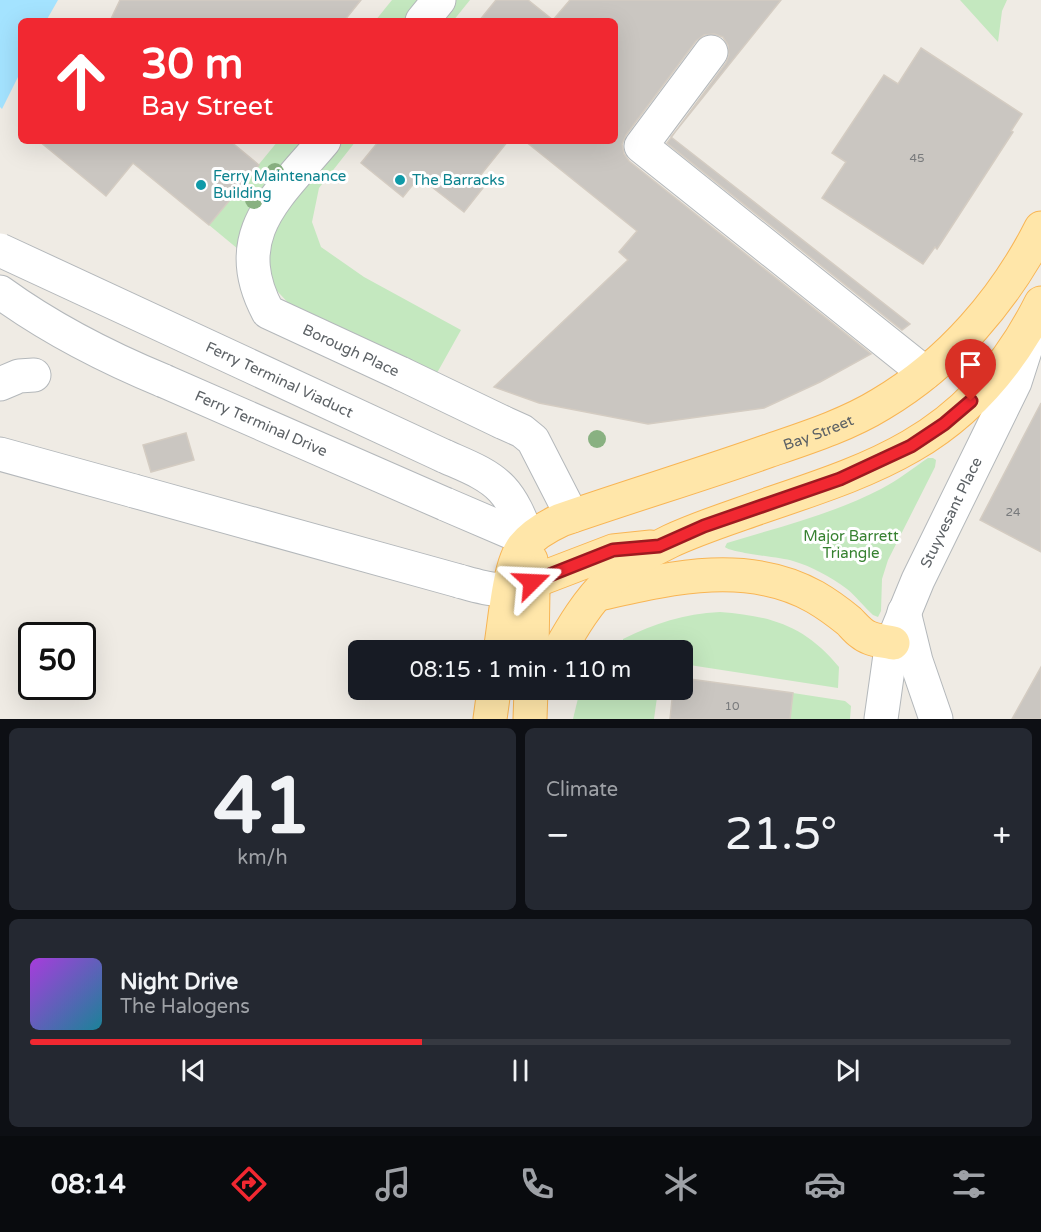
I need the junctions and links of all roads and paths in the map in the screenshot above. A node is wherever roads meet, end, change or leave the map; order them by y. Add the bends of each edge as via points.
1 (439, 0) edge
2 (424, 18) edge
3 (711, 52) dead end
4 (322, 144) edge
5 (1041, 228) edge
6 (0, 250) edge
7 (0, 292) edge
8 (1039, 307) edge
9 (925, 373) junction
10 (34, 375) dead end
11 (0, 384) edge
12 (0, 454) edge
13 (572, 516) junction
14 (530, 540) junction
15 (659, 546) junction
16 (521, 586) junction
17 (597, 594) junction
18 (904, 612) junction
19 (504, 640) edge
20 (530, 640) edge
21 (565, 640) edge
22 (893, 643) junction
23 (493, 700) edge
24 (490, 719) edge
25 (881, 719) edge
26 (936, 719) edge

1 - 2 street
3 - 9 street via 640,146
4 - 13 street, Borough Place, bridge via 270,206 255,238 253,270 268,312 522,431 534,440
5 - 9 main road, Bay Street via 981,319
6 - 14 street, Ferry Terminal Viaduct, bridge via 486,476 514,506
7 - 14 street, Ferry Terminal Drive, bridge via 94,350
8 - 15 main road via 1010,357 980,393 911,446 840,479 704,526
8 - 18 street, Stuyvesant Place via 1015,381
9 - 13 main road, Bay Street via 881,405 828,430
10 - 11 street
12 - 16 street, bridge via 489,590
13 - 14 main road, Bay Street
14 - 16 main road via 519,555
15 - 16 main road via 613,550
15 - 17 main road
16 - 19 main road
16 - 20 main road
17 - 21 main road
17 - 22 main road via 693,575 744,576 798,589 826,604 870,638
18 - 22 street, Stuyvesant Place
18 - 26 street
22 - 25 street, Stuyvesant Place
23 - 24 main road

